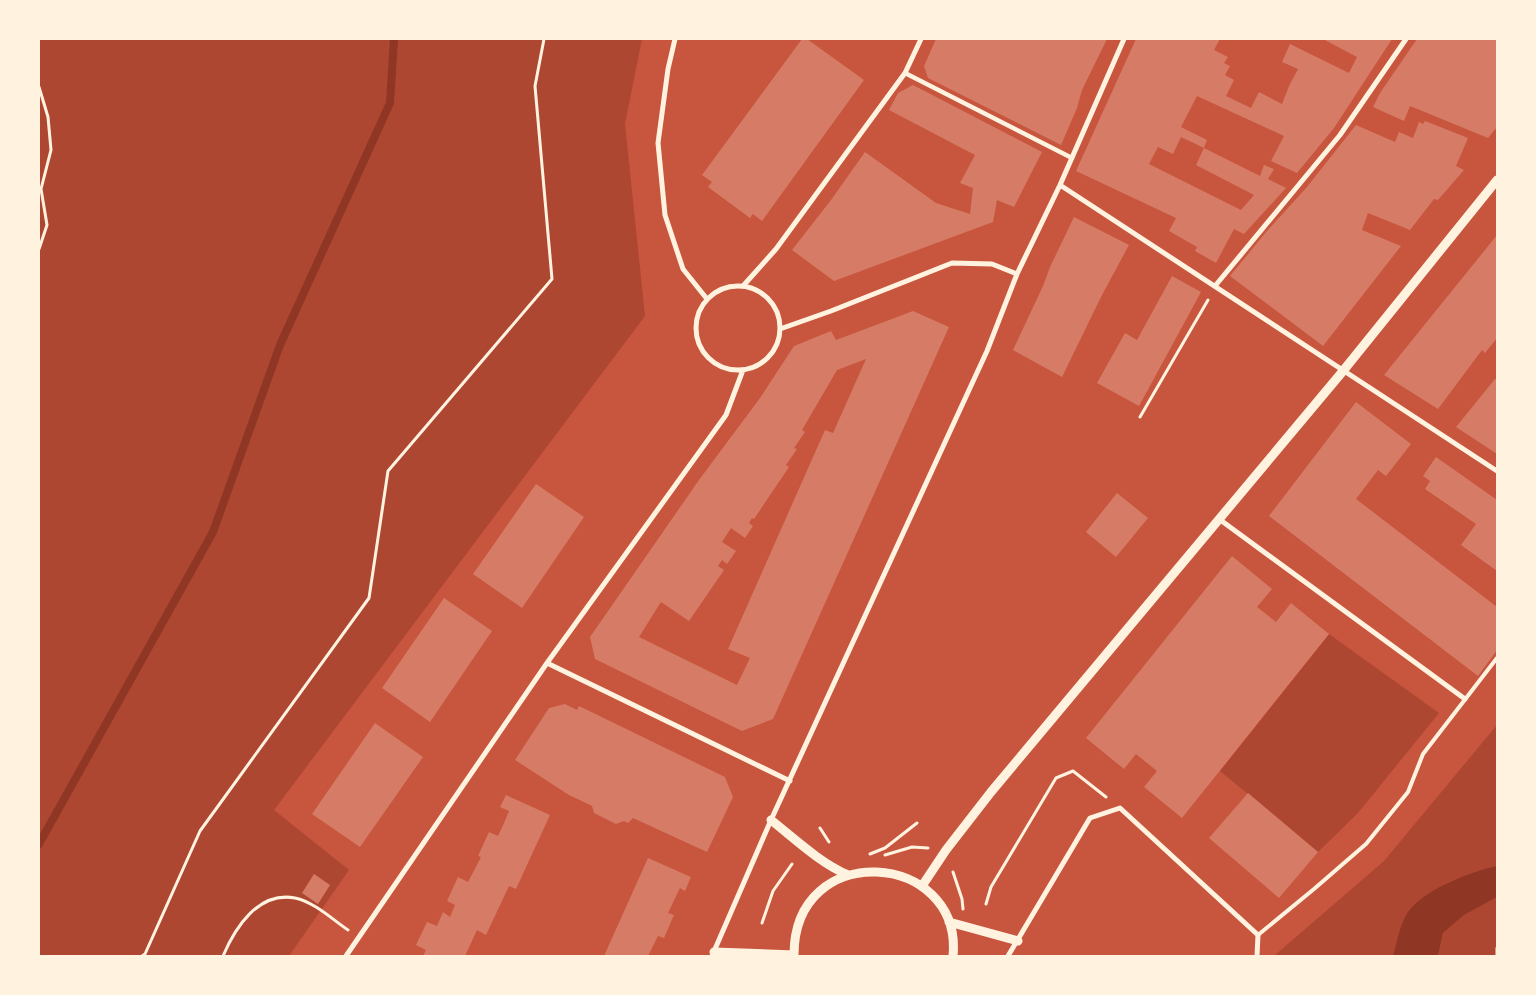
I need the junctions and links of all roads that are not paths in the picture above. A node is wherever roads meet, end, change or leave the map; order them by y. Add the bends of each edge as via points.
1 (674, 39) edge
2 (921, 39) edge
3 (1124, 39) edge
4 (1406, 39) edge
5 (905, 73) junction
6 (1072, 158) junction
7 (1497, 180) edge
8 (1060, 185) junction
9 (1017, 274) junction
10 (743, 286) junction
11 (1216, 286) junction
12 (707, 299) junction
13 (780, 329) junction
14 (743, 370) junction
15 (1343, 371) junction
16 (1497, 471) edge
17 (1220, 519) junction
18 (1497, 658) edge
19 (547, 663) junction
20 (1465, 699) junction
21 (790, 781) junction
22 (771, 820) junction
23 (848, 874) junction
24 (922, 886) junction
25 (949, 922) junction
26 (1258, 935) junction
27 (1018, 941) junction
28 (713, 954) edge
29 (346, 956) edge
30 (794, 956) edge
31 (953, 956) edge
32 (1008, 956) edge
33 (1257, 956) edge

1 - 12 street via 658,143 665,215 683,269
2 - 5 street
3 - 6 street
4 - 11 street via 1340,135
5 - 6 street
5 - 10 street via 776,249
6 - 8 street
7 - 15 street
8 - 9 street
8 - 11 street
9 - 13 street via 992,264 952,262
9 - 21 street via 987,351
10 - 12 street via 724,288
10 - 13 street via 770,300
11 - 15 street
12 - 14 street via 696,322 700,347 718,365 730,370
13 - 14 street via 777,344 769,356 757,366
14 - 19 street via 726,415
15 - 16 street
15 - 17 street
17 - 20 street
17 - 24 street via 991,792
18 - 20 lane
19 - 21 street
19 - 29 street
20 - 26 lane via 1423,754 1408,792 1366,844
21 - 22 street
22 - 23 street via 819,858
22 - 28 street
23 - 24 street via 874,870 899,874
23 - 30 street via 814,897 802,914 795,934
24 - 25 street
25 - 27 street
25 - 31 street
26 - 27 street via 1120,808 1090,818
26 - 33 street
27 - 32 street
28 - 30 street

